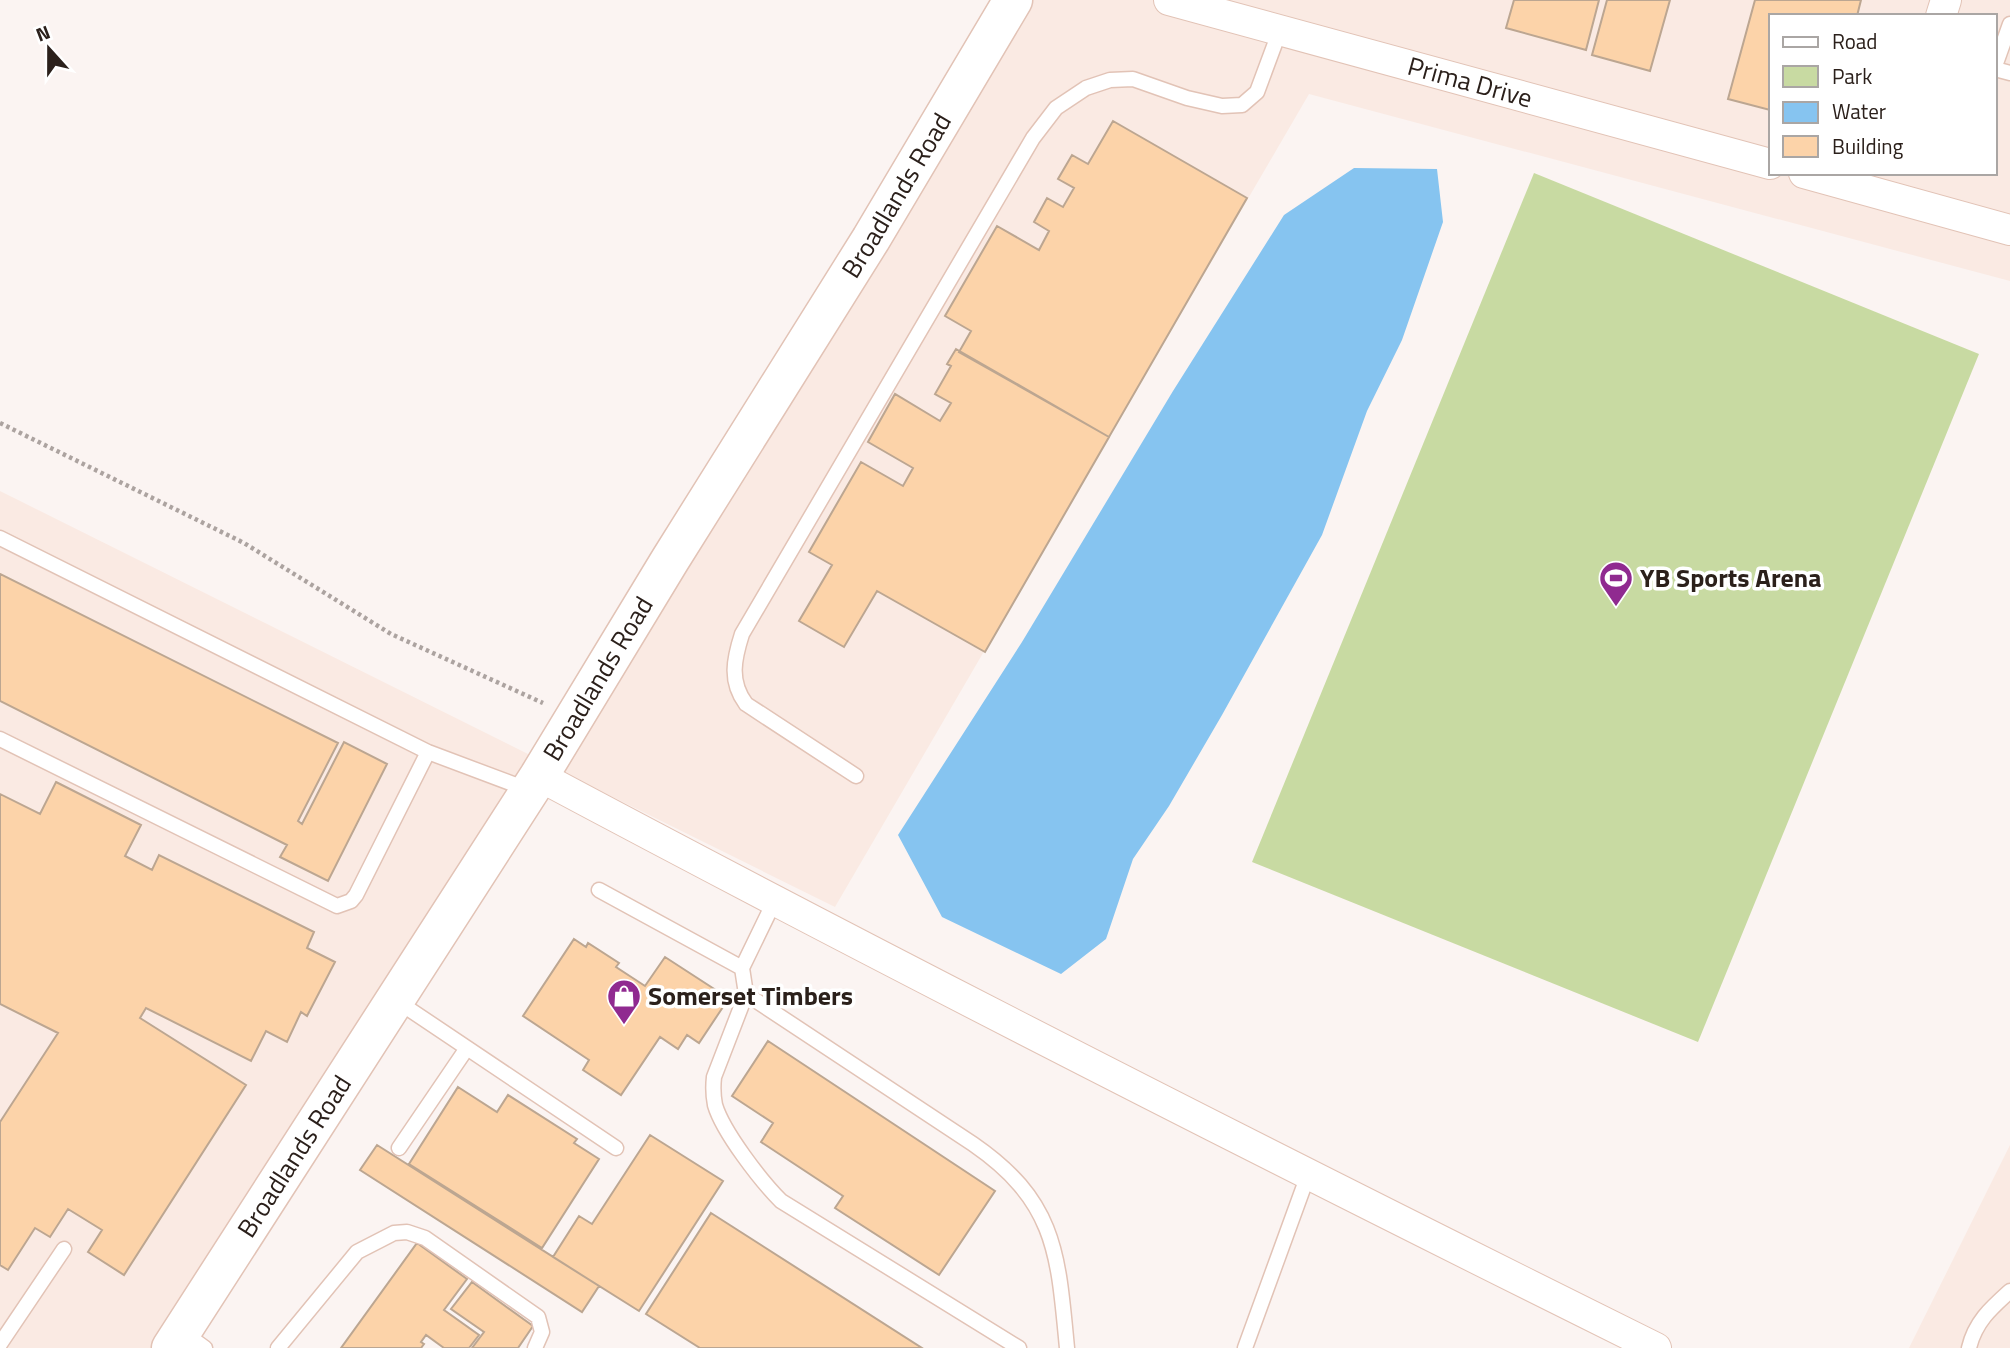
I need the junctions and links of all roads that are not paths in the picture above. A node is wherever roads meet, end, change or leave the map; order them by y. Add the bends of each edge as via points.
1 (1013, 0) edge
2 (1169, 0) edge
3 (2010, 24) edge
4 (1280, 30) junction
5 (1996, 66) edge
6 (1769, 164) edge
7 (1819, 175) edge
8 (1879, 183) edge
9 (2010, 230) edge
10 (0, 538) edge
11 (0, 739) edge
12 (428, 752) junction
13 (856, 775) dead end
14 (534, 783) junction
15 (599, 890) dead end
16 (774, 902) junction
17 (742, 968) junction
18 (746, 994) junction
19 (395, 1000) junction
20 (467, 1048) junction
21 (399, 1147) dead end
22 (616, 1148) dead end
23 (1308, 1175) junction
24 (64, 1249) dead end
25 (2010, 1291) edge
26 (186, 1342) edge
27 (0, 1344) edge
28 (278, 1348) edge
29 (535, 1348) edge
30 (1019, 1348) edge
31 (1067, 1348) edge
32 (1245, 1348) edge
33 (1656, 1348) edge
34 (1969, 1348) edge

1 - 14 main road, Broadlands Road via 871,239
2 - 4 street, Prima Drive
3 - 5 lane
4 - 6 street, Prima Drive
4 - 13 lane via 1257,92 1242,105 1222,106 1187,98 1133,79 1086,88 1056,108 1033,138 743,634 734,681 746,704
7 - 8 street
8 - 9 street
10 - 12 lane
11 - 12 lane via 337,906 356,895
12 - 14 lane
14 - 16 street
14 - 19 main road, Broadlands Road
15 - 17 lane
16 - 17 lane
16 - 23 street
17 - 18 lane
18 - 30 lane via 713,1090 719,1114 755,1173 796,1212
18 - 31 lane via 974,1144 1019,1181 1036,1205 1054,1246
19 - 20 lane
19 - 26 main road, Broadlands Road
20 - 21 lane
20 - 22 lane
23 - 32 lane
23 - 33 street
24 - 27 lane
25 - 34 lane via 1985,1314
28 - 29 lane via 357,1252 394,1233 407,1232 425,1238 538,1317 542,1332

